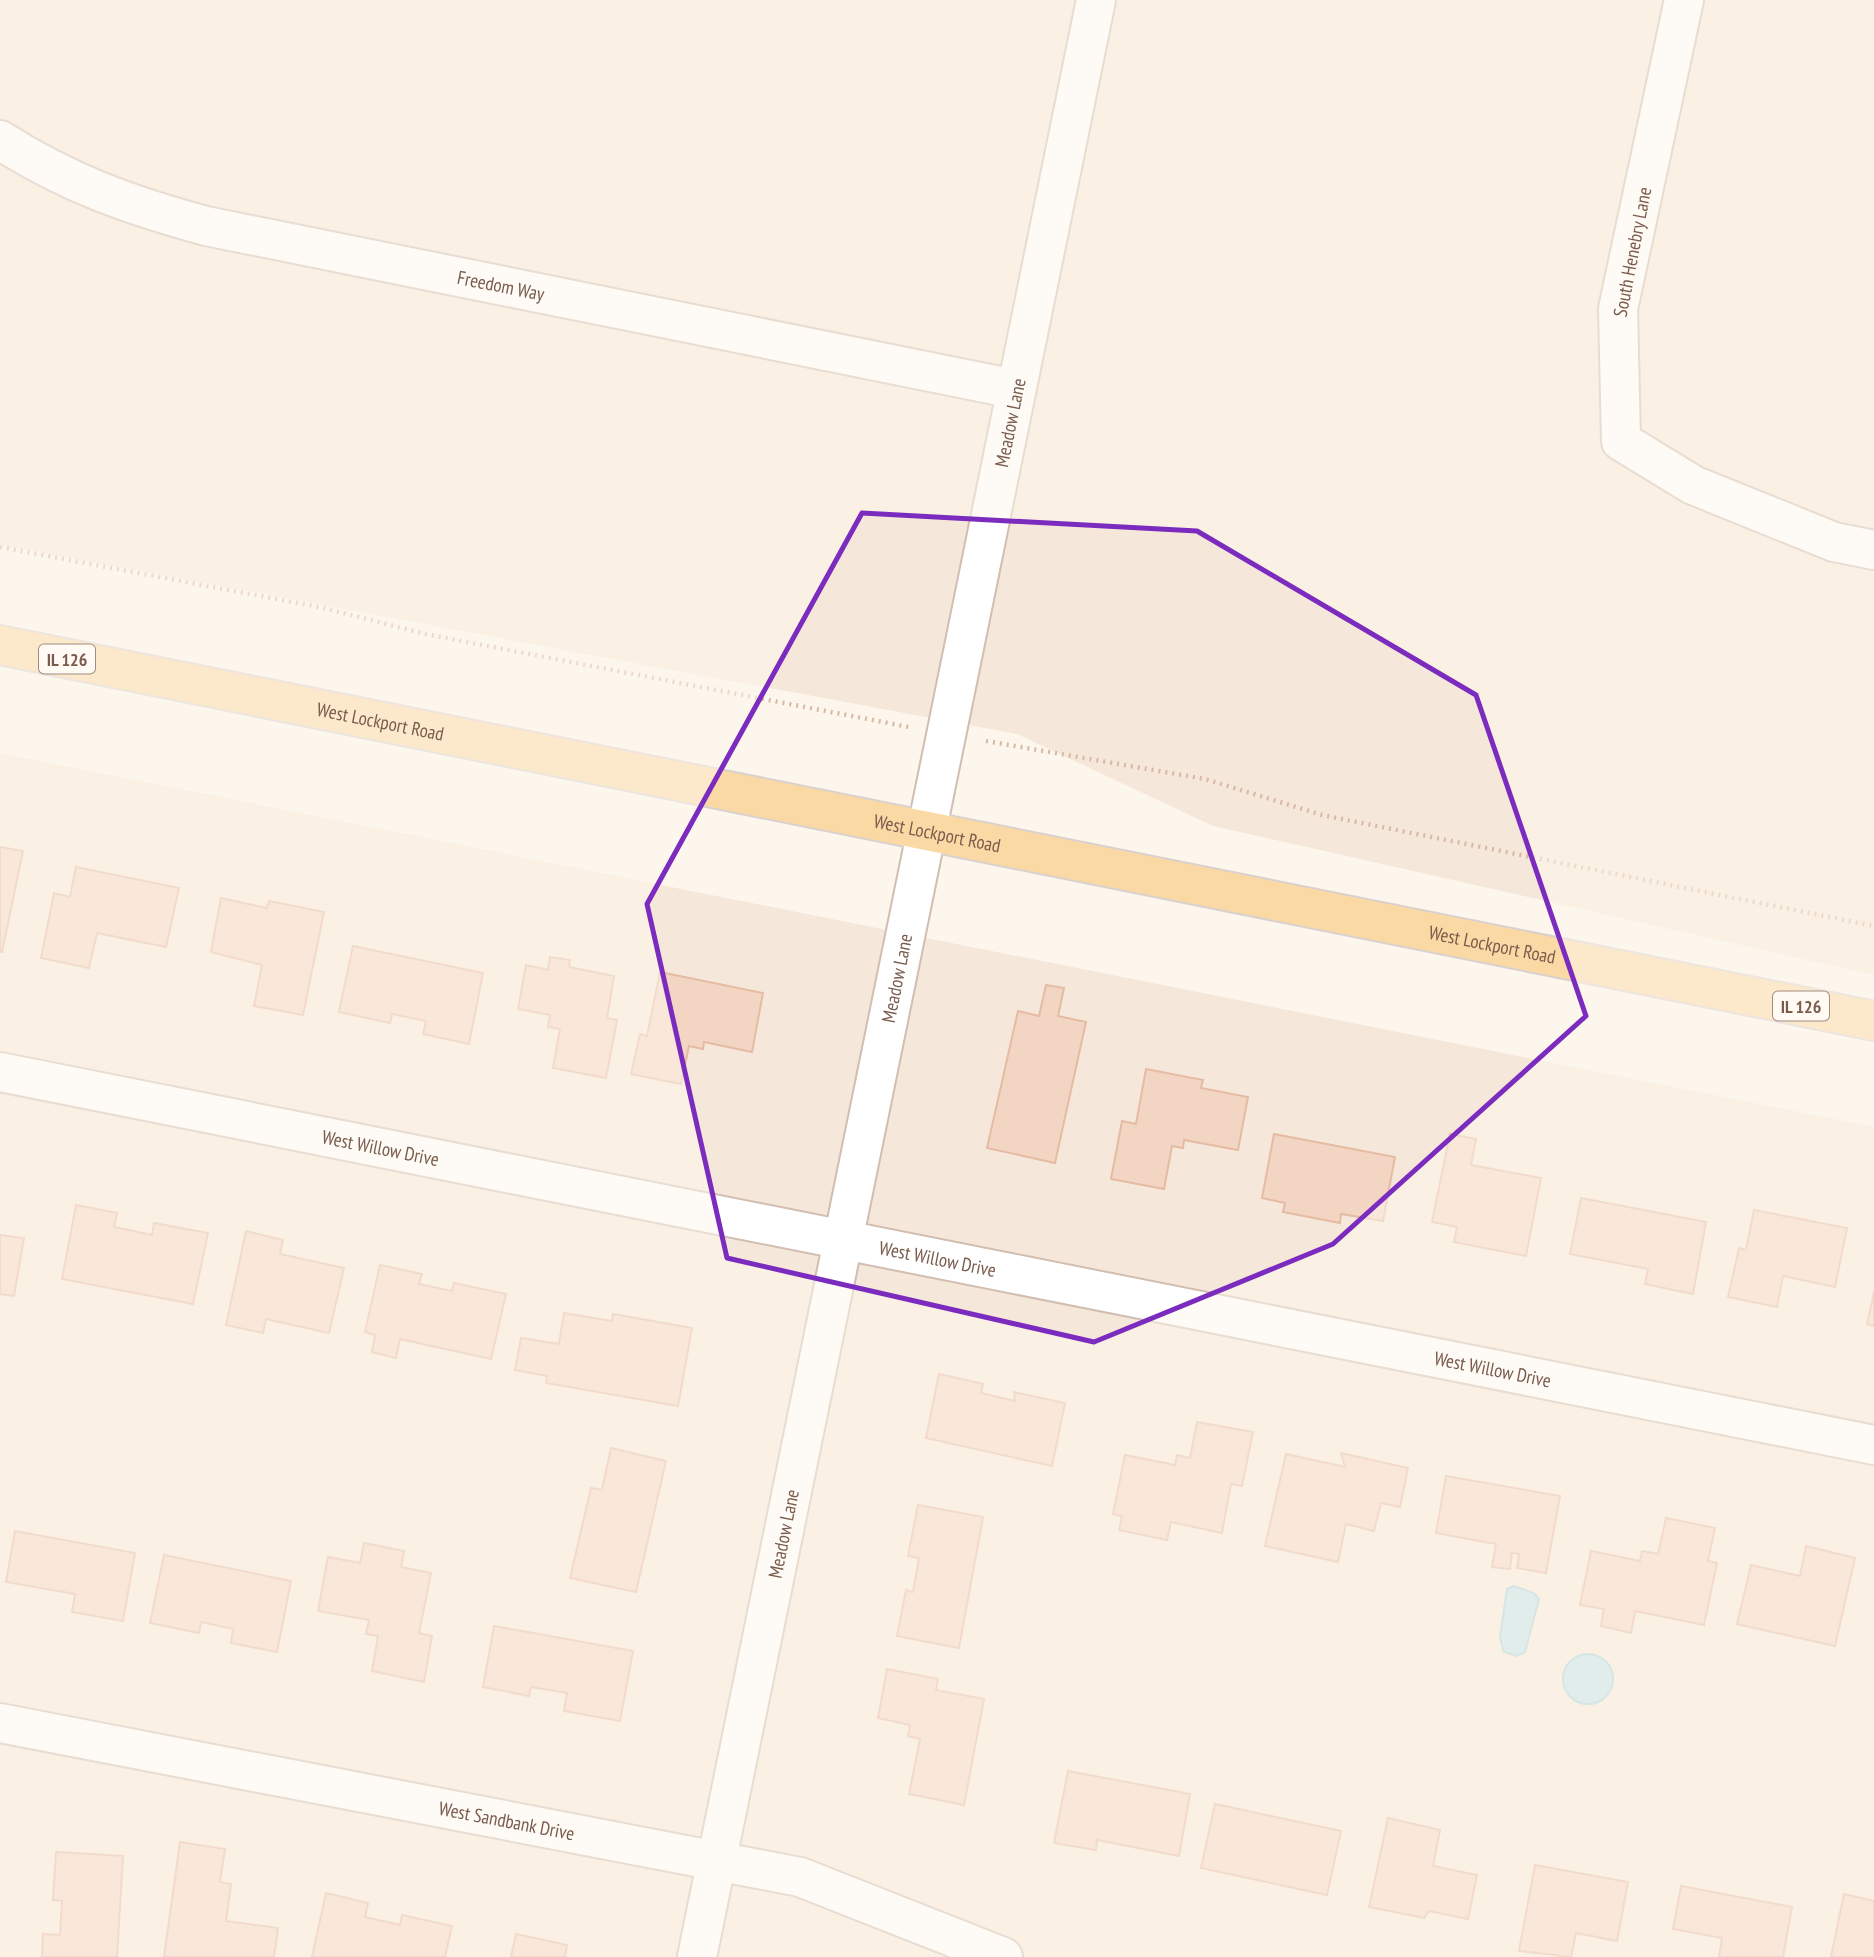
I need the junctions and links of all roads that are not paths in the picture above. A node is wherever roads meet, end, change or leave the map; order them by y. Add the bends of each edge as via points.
1 (1096, 0) edge
2 (1684, 0) edge
3 (0, 140) edge
4 (1015, 389) junction
5 (1874, 550) edge
6 (0, 645) edge
7 (925, 830) junction
8 (1874, 1021) edge
9 (0, 1072) edge
10 (841, 1241) junction
11 (1874, 1445) edge
12 (0, 1723) edge
13 (717, 1861) junction
14 (697, 1957) edge
15 (1003, 1957) edge

1 - 4 street, Meadow Lane
2 - 5 street, South Henebry Lane via 1618,309 1621,441 1693,485 1834,542
3 - 4 street, Freedom Way via 42,167 97,193 206,226
4 - 7 street, Meadow Lane
6 - 7 main road, West Lockport Road / IL 126
7 - 8 main road, West Lockport Road / IL 126
7 - 10 street, Meadow Lane
9 - 10 street, West Willow Drive
10 - 11 street, West Willow Drive
10 - 13 street, Meadow Lane
12 - 13 street, West Sandbank Drive
13 - 14 street, Meadow Lane
13 - 15 street, West Sandbank Drive via 800,1877

